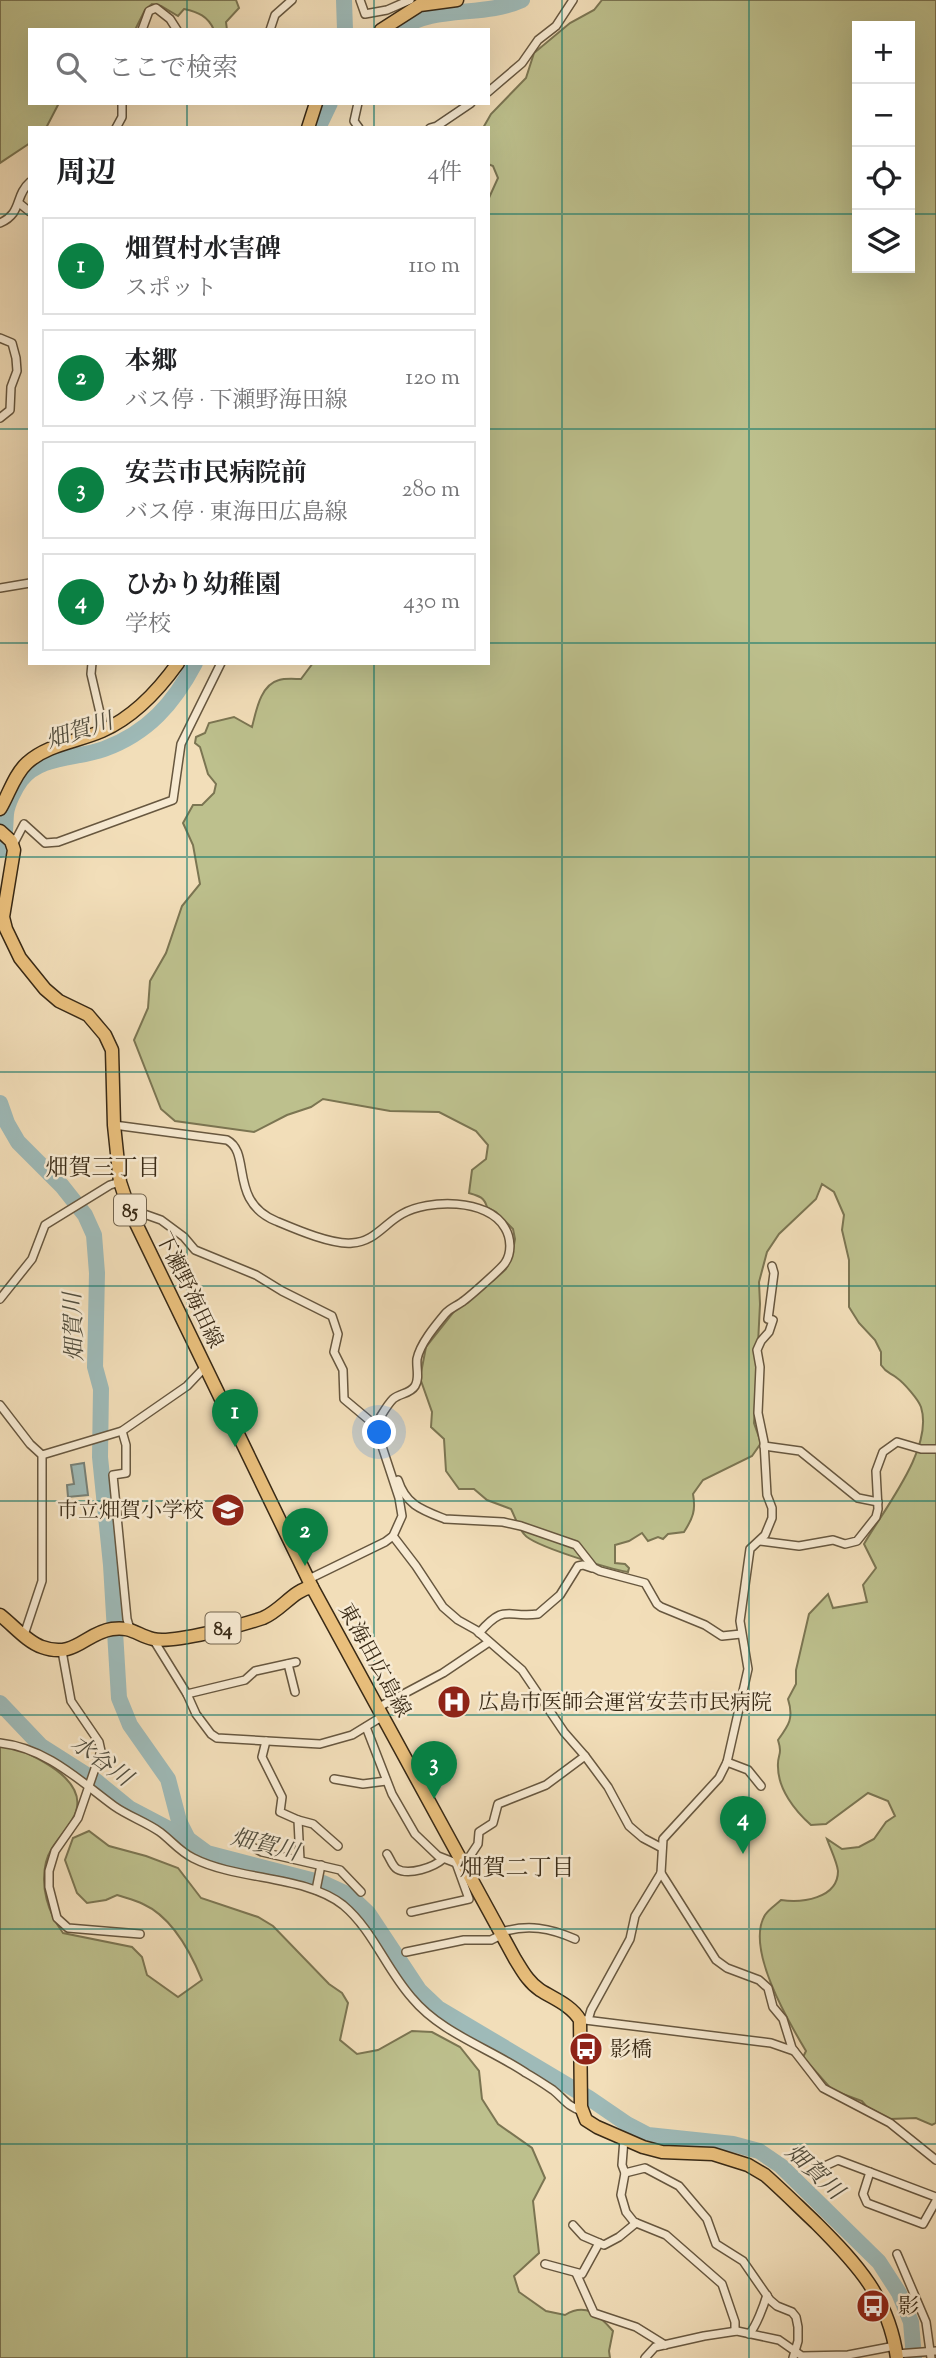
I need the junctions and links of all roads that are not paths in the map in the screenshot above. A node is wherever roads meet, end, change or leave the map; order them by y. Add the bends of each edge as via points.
1 (292, 0) edge
2 (360, 0) edge
3 (410, 0) edge
4 (453, 0) edge
5 (573, 0) edge
6 (143, 28) edge
7 (176, 28) edge
8 (270, 28) edge
9 (384, 28) edge
10 (490, 90) edge
11 (122, 105) edge
12 (315, 105) edge
13 (358, 105) edge
14 (468, 105) edge
15 (117, 126) edge
16 (309, 126) edge
17 (358, 126) edge
18 (437, 126) edge
19 (28, 184) edge
20 (19, 203) junction
21 (28, 210) edge
22 (0, 223) edge
23 (0, 338) edge
24 (0, 418) edge
25 (28, 583) edge
26 (0, 588) edge
27 (92, 665) edge
28 (176, 665) edge
29 (220, 665) edge
30 (104, 730) junction
31 (2, 807) edge
32 (0, 831) edge
33 (12, 843) junction
34 (114, 1125) junction
35 (120, 1182) junction
36 (129, 1209) junction
37 (772, 1266) dead end
38 (0, 1298) edge
39 (205, 1367) junction
40 (0, 1405) edge
41 (375, 1425) junction
42 (122, 1431) junction
43 (764, 1446) junction
44 (936, 1448) edge
45 (42, 1455) junction
46 (388, 1460) junction
47 (878, 1502) junction
48 (393, 1536) junction
49 (760, 1541) junction
50 (594, 1569) junction
51 (310, 1583) junction
52 (0, 1615) edge
53 (128, 1629) junction
54 (479, 1633) junction
55 (741, 1634) junction
56 (24, 1635) junction
57 (152, 1639) junction
58 (489, 1643) junction
59 (62, 1651) junction
60 (295, 1692) dead end
61 (187, 1694) junction
62 (381, 1711) junction
63 (366, 1727) junction
64 (266, 1741) junction
65 (0, 1743) edge
66 (585, 1756) junction
67 (727, 1762) junction
68 (334, 1779) dead end
69 (386, 1781) junction
70 (90, 1783) junction
71 (761, 1786) dead end
72 (298, 1820) junction
73 (243, 1842) dead end
74 (338, 1846) dead end
75 (662, 1848) junction
76 (387, 1854) dead end
77 (443, 1859) junction
78 (300, 1860) junction
79 (461, 1863) junction
80 (320, 1867) junction
81 (661, 1873) junction
82 (316, 1889) junction
83 (361, 1892) dead end
84 (411, 1912) dead end
85 (502, 1933) junction
86 (140, 1934) dead end
87 (575, 1939) dead end
88 (407, 1952) dead end
89 (584, 2020) junction
90 (795, 2051) junction
91 (582, 2109) junction
92 (624, 2139) junction
93 (936, 2160) edge
94 (816, 2170) dead end
95 (870, 2172) junction
96 (625, 2173) junction
97 (936, 2199) edge
98 (636, 2223) junction
99 (573, 2225) dead end
100 (599, 2243) junction
101 (897, 2254) dead end
102 (545, 2264) dead end
103 (576, 2273) junction
104 (767, 2295) junction
105 (735, 2331) junction
106 (749, 2334) junction
107 (666, 2346) junction
108 (899, 2353) edge
109 (931, 2353) edge
110 (794, 2355) edge
111 (645, 2358) edge

1 - 8 street via 272,19
2 - 3 street via 365,14
4 - 9 main road via 420,5
5 - 10 street via 522,63
6 - 7 street via 149,11 156,8
11 - 15 street
12 - 16 main road
13 - 17 street via 354,121
14 - 18 street
19 - 20 street
20 - 21 street
20 - 22 street
23 - 24 street via 12,343 17,371 10,410
25 - 26 street
27 - 30 street
28 - 30 main road via 145,702
29 - 33 street via 181,744 173,800 58,842 37,839 24,824
30 - 31 main road via 35,756 18,773
32 - 33 main road
33 - 34 main road, 下瀬野海田線 / 85 via 3,917 6,929 20,958 45,989 89,1015 105,1035 112,1050
34 - 35 main road, 下瀬野海田線 / 85
34 - 41 street via 234,1143 245,1191 257,1209 274,1220 339,1242 369,1239 403,1213 432,1205 464,1204 500,1222 507,1232 510,1253 504,1265 446,1313 420,1350 416,1385 394,1399
35 - 36 main road, 下瀬野海田線 / 85
35 - 38 street via 45,1224 32,1259
36 - 39 main road, 下瀬野海田線 / 85
36 - 41 street via 161,1220 195,1250 256,1275 332,1316 344,1399
37 - 43 street via 768,1319 772,1320 757,1350 758,1413
39 - 42 street via 187,1386
39 - 51 main road, 下瀬野海田線 / 85
40 - 45 street
41 - 46 street
42 - 45 street
42 - 53 street via 126,1473 113,1475
43 - 47 street via 800,1451 858,1498
43 - 49 street via 772,1518
44 - 47 street via 899,1442 890,1445 876,1471
45 - 56 street via 42,1581
46 - 48 street via 402,1513
46 - 50 street via 411,1504 445,1518 510,1523 576,1545
47 - 49 street via 876,1517 852,1544 833,1540 799,1546
48 - 51 street via 334,1565
48 - 54 street via 443,1607
49 - 55 street via 750,1549
50 - 54 street via 578,1566 560,1595 538,1614 505,1612
50 - 55 street via 645,1583 657,1604 716,1633
51 - 57 main road, 84 via 276,1612 250,1622 179,1638
51 - 62 main road, 東海田広島線
52 - 56 main road
53 - 57 main road, 84
53 - 59 main road, 84 via 109,1629
54 - 58 street
55 - 67 street via 748,1669
56 - 59 main road via 43,1647
57 - 61 street
58 - 62 street
58 - 66 street via 522,1670
59 - 70 street via 71,1701 101,1751
60 - 61 street via 292,1663
61 - 64 street via 196,1714 217,1738
62 - 63 street
62 - 79 main road, 東海田広島線
63 - 64 street via 320,1744
63 - 69 street
64 - 72 street via 262,1757 282,1797 280,1812
65 - 70 street via 64,1767
66 - 75 street via 629,1826
66 - 79 street via 546,1785 498,1804 491,1826 479,1832 478,1844
67 - 71 street via 748,1770
67 - 75 street via 719,1778 670,1829
68 - 69 street via 363,1784
69 - 77 street via 415,1834
70 - 82 street via 114,1806 158,1830 193,1859 221,1870
70 - 86 street via 78,1818 55,1851 49,1871 57,1918 68,1928
72 - 74 street via 313,1824
72 - 78 street
73 - 78 street via 262,1852
75 - 81 street
76 - 77 street via 394,1866 405,1871 430,1867
77 - 79 street
78 - 80 street
79 - 84 street via 468,1899
79 - 85 main road, 東海田広島線
80 - 82 street
80 - 83 street via 340,1870
81 - 89 street
81 - 90 street via 716,1960 768,1988
82 - 91 street via 360,1921 402,1986 427,2014 523,2070 570,2108
85 - 87 street via 514,1928 545,1928
85 - 88 street via 492,1940 471,1939
85 - 89 main road, 東海田広島線 via 524,1975
89 - 90 street via 771,2043
89 - 91 main road
90 - 93 street via 823,2088 890,2123
91 - 92 main road via 586,2120
92 - 96 street
92 - 108 main road via 662,2152 728,2157 765,2175 856,2263 884,2308
94 - 95 street via 838,2160
95 - 97 street
95 - 97 street via 863,2194 867,2203 923,2224
96 - 98 street via 621,2199
96 - 104 street via 645,2168 679,2186 707,2219 716,2244 743,2261
98 - 100 street via 619,2237
98 - 105 street via 666,2235 722,2284
99 - 100 street
100 - 103 street via 584,2273
101 - 109 street via 923,2315
102 - 103 street
103 - 107 street via 594,2313 633,2326
104 - 106 street
104 - 110 street via 796,2317
105 - 106 street
105 - 107 street
106 - 110 street via 779,2340
107 - 111 street via 655,2347
108 - 109 street
108 - 110 street

